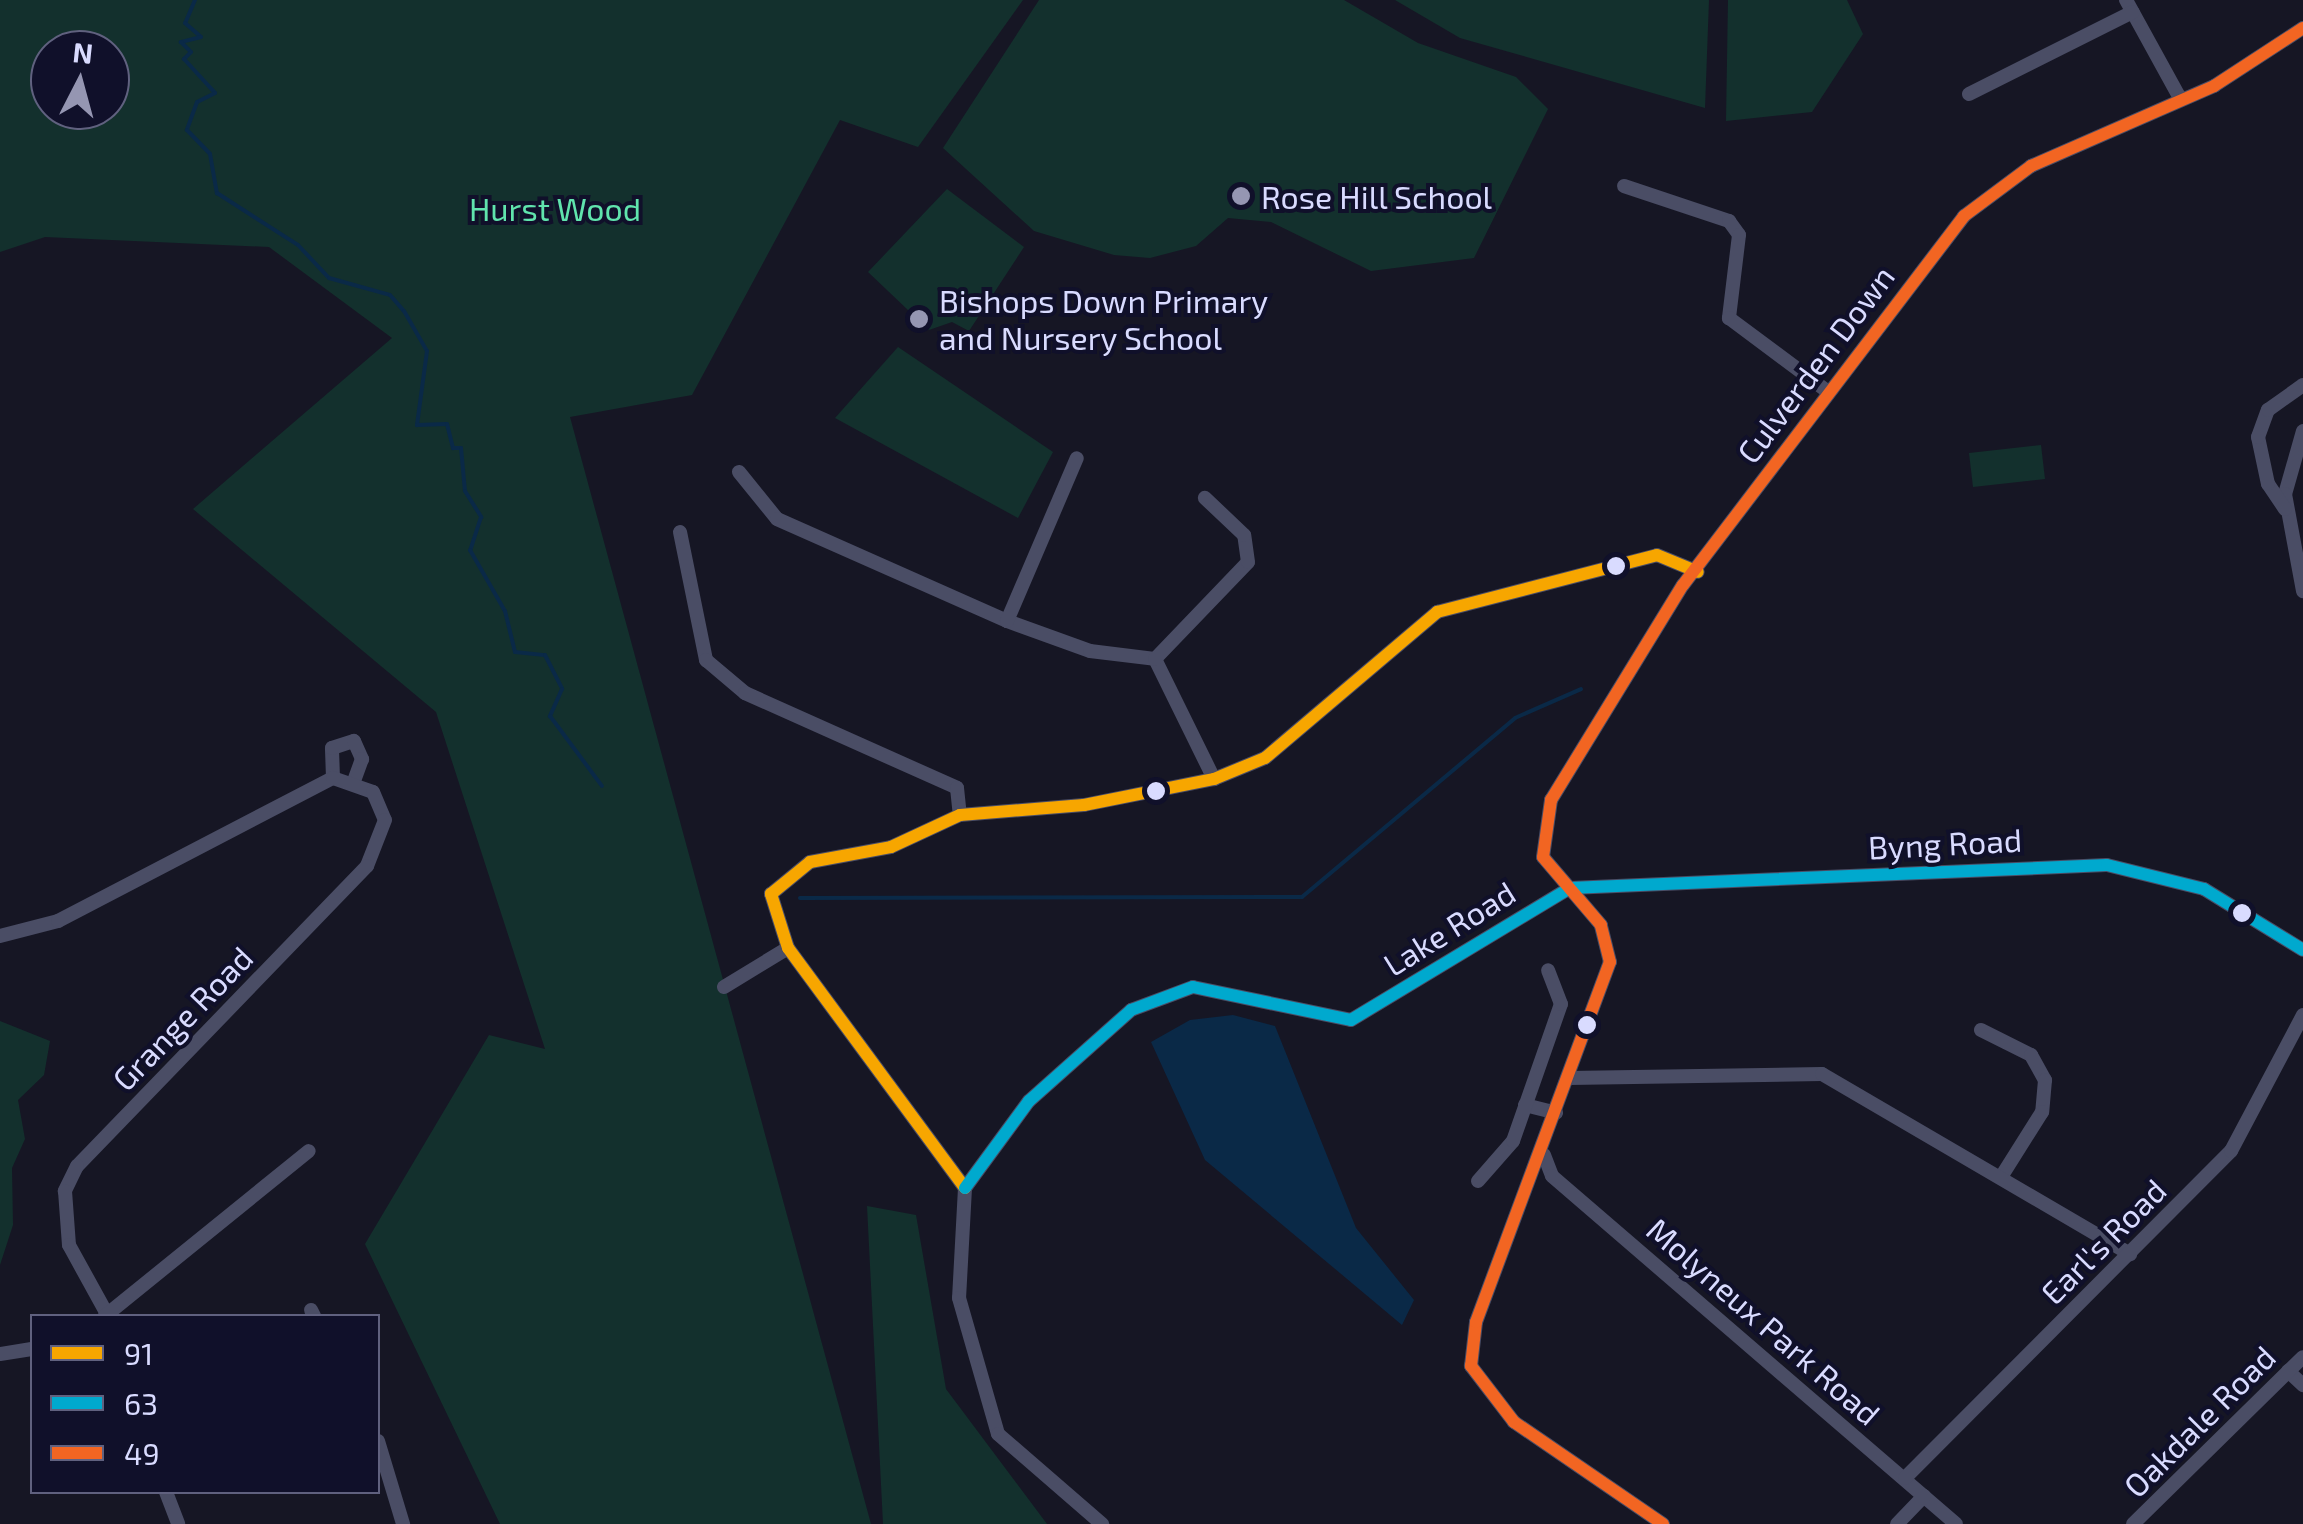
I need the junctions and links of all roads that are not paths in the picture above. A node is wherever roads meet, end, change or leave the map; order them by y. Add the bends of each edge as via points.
1 (2130, 6) edge
2 (2303, 28) edge
3 (1969, 94) dead end
4 (2181, 100) junction
5 (1624, 186) dead end
6 (2303, 385) edge
7 (1827, 391) junction
8 (2303, 432) edge
9 (1077, 458) dead end
10 (739, 472) dead end
11 (1205, 498) dead end
12 (2286, 509) junction
13 (680, 532) dead end
14 (1698, 572) junction
15 (2303, 591) edge
16 (1006, 621) junction
17 (1155, 659) junction
18 (334, 778) junction
19 (1214, 779) junction
20 (354, 781) junction
21 (960, 815) junction
22 (1570, 888) junction
23 (0, 936) edge
24 (788, 948) junction
25 (2303, 950) edge
26 (1548, 970) dead end
27 (724, 988) dead end
28 (2303, 1015) edge
29 (1981, 1030) dead end
30 (1569, 1078) junction
31 (1525, 1105) junction
32 (1556, 1113) junction
33 (309, 1151) dead end
34 (1544, 1155) junction
35 (2003, 1174) junction
36 (1478, 1181) dead end
37 (964, 1188) junction
38 (2130, 1254) junction
39 (106, 1314) edge
40 (109, 1314) edge
41 (30, 1350) edge
42 (0, 1354) edge
43 (2303, 1357) edge
44 (2288, 1371) junction
45 (2303, 1385) edge
46 (380, 1449) edge
47 (1905, 1478) junction
48 (167, 1494) edge
49 (1924, 1496) junction
50 (178, 1524) edge
51 (403, 1524) edge
52 (1102, 1524) edge
53 (1663, 1524) edge
54 (1897, 1524) edge
55 (1956, 1524) edge
56 (2133, 1524) edge

1 - 3 street
1 - 4 street
2 - 4 street, Culverden Down
4 - 7 street, Culverden Down via 2003,184 1964,216
5 - 7 street via 1729,221 1739,235 1729,318
6 - 12 street via 2268,410 2258,437 2268,484
7 - 14 street, Culverden Down
8 - 12 street
9 - 16 street
10 - 16 street via 777,519
11 - 17 street via 1244,535 1248,562
12 - 15 street
13 - 21 street via 706,660 746,693 956,788
14 - 19 street via 1657,555 1437,612 1265,758
14 - 22 street, Culverden Down via 1551,800 1540,846
16 - 17 street via 1090,651
17 - 19 street
18 - 20 street
18 - 20 street via 332,748 354,741 362,759
18 - 23 street via 58,921
19 - 21 street via 1084,805
20 - 39 street, Grange Road via 373,792 386,820 367,866 77,1166 65,1191 69,1244
21 - 24 street via 891,847 810,862 770,894
22 - 25 street, Byng Road via 2107,865 2204,889
22 - 30 street, Culverden Down via 1601,925 1607,978
22 - 37 street, Lake Road via 1351,1020 1193,987 1131,1010 1028,1101
24 - 27 street
24 - 37 street
26 - 31 street via 1561,1004
28 - 38 street, Earl's Road via 2231,1152
29 - 35 street via 2031,1055 2045,1080 2042,1112
30 - 32 street
30 - 35 street via 1822,1074
31 - 32 street
31 - 36 street via 1508,1151
32 - 34 street
33 - 40 street
34 - 47 street, Molyneux Park Road via 1552,1176
34 - 53 street via 1482,1306 1471,1366 1514,1422
35 - 38 street
37 - 52 street via 959,1298 998,1434
38 - 47 street, Earl's Road
41 - 42 street
43 - 44 street, Oakdale Road
44 - 45 street
44 - 56 street, Oakdale Road
46 - 51 street
47 - 49 street, Molyneux Park Road
48 - 50 street
49 - 54 street
49 - 55 street, Molyneux Park Road

